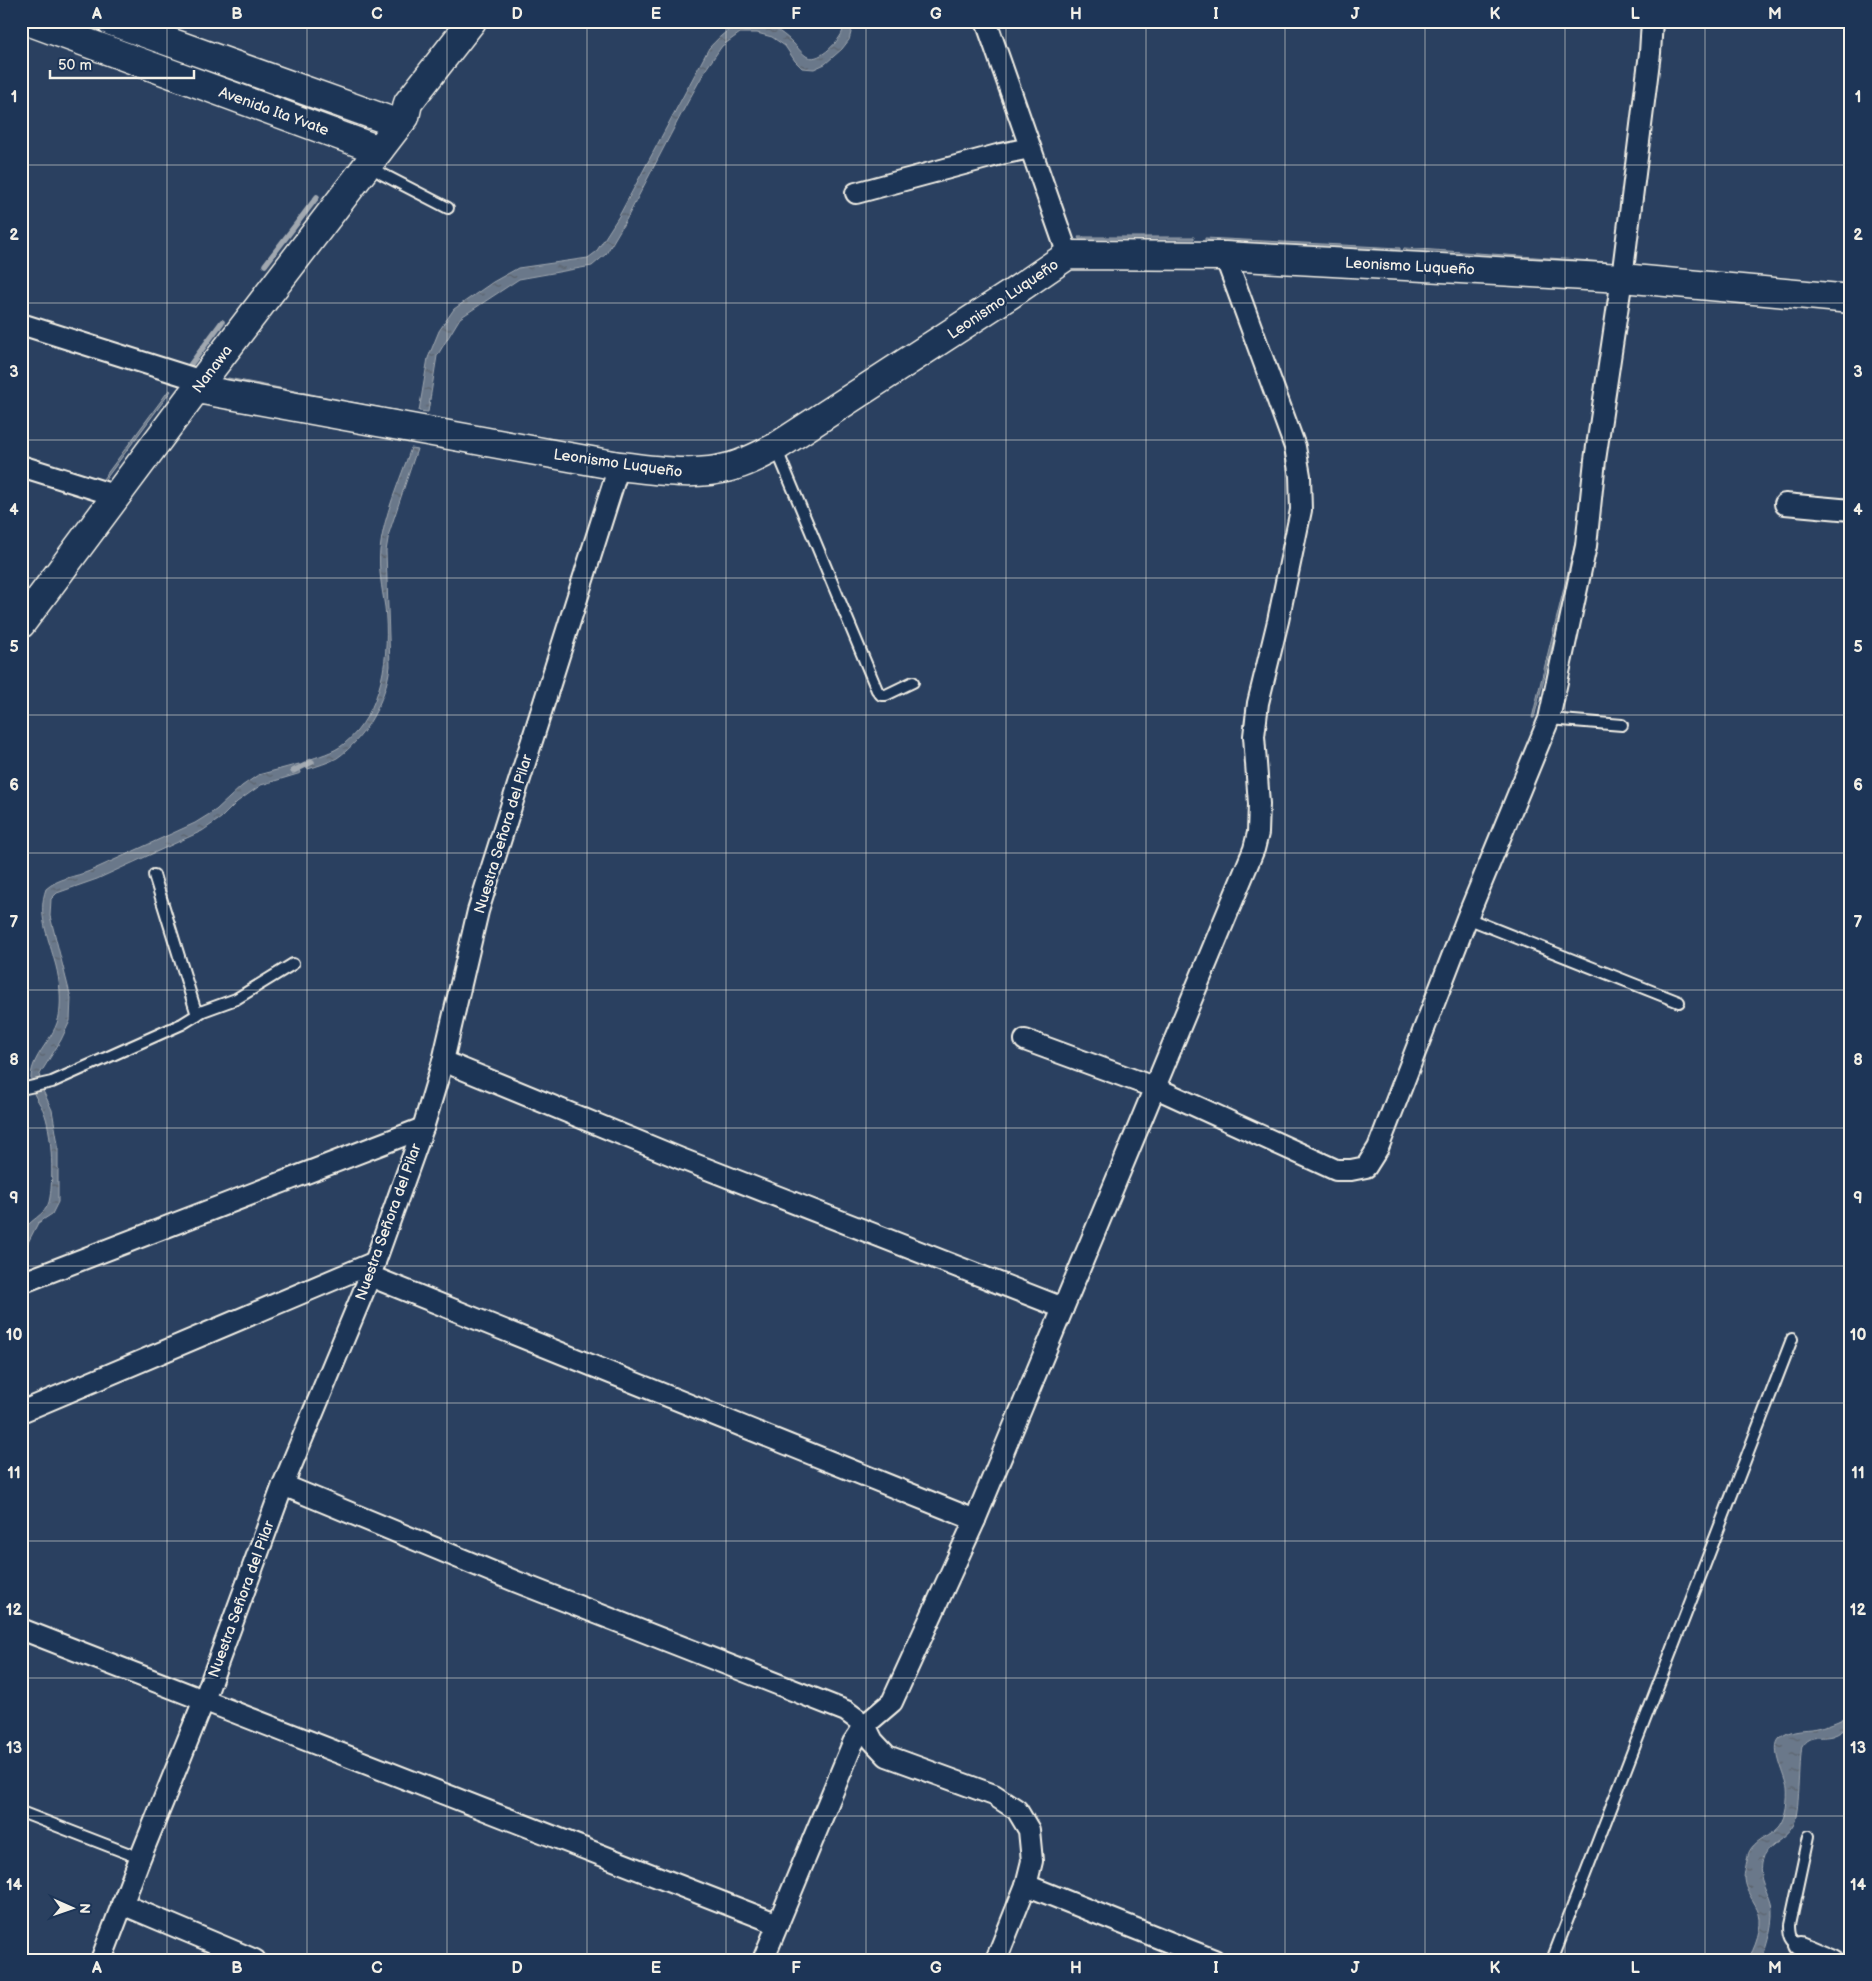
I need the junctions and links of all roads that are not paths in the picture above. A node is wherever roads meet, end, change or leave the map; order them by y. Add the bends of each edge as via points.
1 (110, 21) edge
2 (472, 21) edge
3 (490, 21) edge
4 (986, 21) edge
5 (1652, 21) edge
6 (44, 24) edge
7 (402, 121) junction
8 (1030, 148) junction
9 (374, 157) junction
10 (856, 193) dead end
11 (448, 208) dead end
12 (1068, 255) junction
13 (1225, 256) junction
14 (1622, 278) junction
15 (1851, 299) edge
16 (21, 324) edge
17 (199, 385) junction
18 (776, 447) junction
19 (21, 466) edge
20 (619, 466) junction
21 (117, 496) junction
22 (1785, 504) dead end
23 (1851, 510) edge
24 (21, 624) edge
25 (912, 682) dead end
26 (1549, 719) junction
27 (1622, 725) dead end
28 (154, 875) dead end
29 (1467, 918) junction
30 (293, 964) dead end
31 (1679, 1002) dead end
32 (197, 1015) junction
33 (1025, 1040) dead end
34 (443, 1061) junction
35 (1156, 1088) junction
36 (21, 1089) edge
37 (423, 1128) junction
38 (372, 1269) junction
39 (21, 1283) edge
40 (1064, 1308) junction
41 (1792, 1339) dead end
42 (21, 1412) edge
43 (283, 1485) junction
44 (975, 1520) junction
45 (21, 1629) edge
46 (204, 1700) junction
47 (865, 1725) junction
48 (21, 1812) edge
49 (1809, 1836) dead end
50 (140, 1858) junction
51 (1026, 1885) junction
52 (122, 1904) junction
53 (778, 1924) junction
54 (1801, 1946) joint
55 (1211, 1959) edge
56 (101, 1960) edge
57 (255, 1960) edge
58 (763, 1960) edge
59 (996, 1960) edge
60 (1552, 1960) edge
61 (1834, 1960) edge

1 - 7 street, Avenida Ita Yvate
2 - 7 street, Nanawa via 408,103
3 - 7 street, Nanawa via 420,110
4 - 8 street
5 - 14 street
6 - 9 street, Avenida Ita Yvate
7 - 9 street, Nanawa
8 - 10 street
8 - 12 street
9 - 11 lane via 382,174
9 - 17 street, Nanawa
12 - 13 street, Leonismo Luqueño
12 - 18 street, Leonismo Luqueño
13 - 14 street, Leonismo Luqueño
13 - 35 street via 1295,447 1301,510 1258,703 1254,736 1259,804 1256,841
14 - 15 street, Leonismo Luqueño
14 - 26 street via 1586,546
16 - 17 street
17 - 20 street, Leonismo Luqueño
17 - 21 street, Nanawa
18 - 20 street, Leonismo Luqueño via 737,465 708,471 684,473
18 - 25 lane via 877,690 886,695
19 - 21 street
20 - 34 street, Nuestra Señora del Pilar via 478,911
21 - 24 street, Nanawa
22 - 23 street
26 - 27 lane
26 - 29 street
28 - 32 lane
29 - 31 lane
29 - 35 street via 1378,1148 1366,1167 1336,1170
30 - 32 lane via 236,999
32 - 36 lane via 52,1082
33 - 35 street
34 - 37 street, Nuestra Señora del Pilar
34 - 40 street via 679,1158
35 - 40 street
37 - 38 street, Nuestra Señora del Pilar
37 - 39 street
38 - 42 street
38 - 43 street, Nuestra Señora del Pilar
38 - 44 street
40 - 44 street
41 - 60 lane
43 - 46 street, Nuestra Señora del Pilar
43 - 47 street via 517,1582 846,1711
44 - 47 street via 892,1702
45 - 46 street
46 - 50 street, Nuestra Señora del Pilar
46 - 53 street
47 - 51 street via 873,1741 887,1756 994,1795 1017,1810 1029,1830 1032,1860
47 - 53 street via 853,1742
48 - 50 lane
49 - 54 lane via 1790,1925 1794,1942
50 - 52 street, Nuestra Señora del Pilar
51 - 55 street
51 - 59 street
52 - 56 street, Nuestra Señora del Pilar
52 - 57 street
53 - 58 street
54 - 61 street

